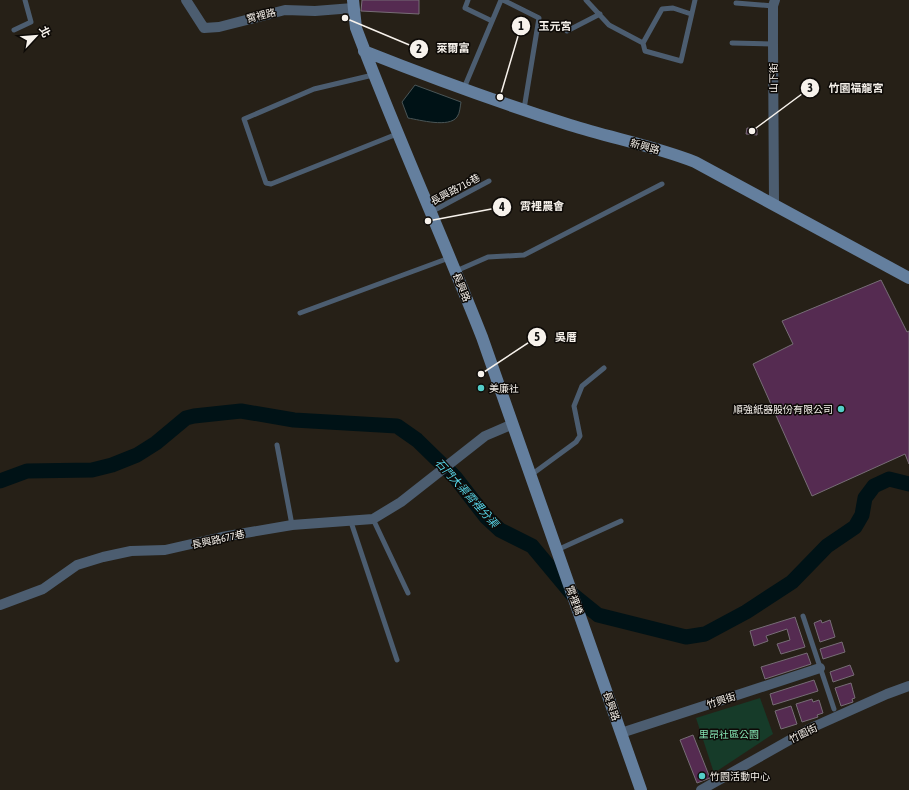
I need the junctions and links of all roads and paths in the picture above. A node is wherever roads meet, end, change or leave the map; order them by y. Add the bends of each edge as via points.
1 (26, 0) edge
2 (186, 0) edge
3 (468, 0) edge
4 (502, 0) edge
5 (586, 0) edge
6 (695, 0) edge
7 (774, 3) edge
8 (353, 4) edge
9 (736, 4) dead end
10 (600, 14) junction
11 (692, 14) junction
12 (492, 21) junction
13 (14, 30) dead end
14 (567, 31) dead end
15 (642, 43) junction
16 (732, 43) dead end
17 (772, 44) junction
18 (364, 51) junction
19 (374, 75) junction
20 (463, 89) junction
21 (524, 109) junction
22 (398, 133) junction
23 (489, 181) dead end
24 (662, 184) dead end
25 (774, 204) junction
26 (430, 212) junction
27 (450, 257) junction
28 (456, 271) junction
29 (909, 278) edge
30 (300, 313) dead end
31 (604, 368) dead end
32 (513, 424) junction
33 (277, 445) dead end
34 (531, 475) junction
35 (373, 519) junction
36 (621, 521) dead end
37 (351, 522) junction
38 (292, 526) junction
39 (558, 550) junction
40 (566, 578) joint
41 (408, 593) dead end
42 (0, 605) edge
43 (803, 616) dead end
44 (583, 622) joint
45 (397, 660) dead end
46 (820, 668) junction
47 (909, 686) edge
48 (834, 708) dead end
49 (622, 733) junction
50 (641, 790) edge
51 (701, 790) edge

1 - 13 lane via 31,22
2 - 8 street, 霄裡路 via 204,28 219,27 285,10 314,11
3 - 12 lane via 465,8
4 - 12 lane
4 - 21 lane via 539,18
5 - 10 lane
6 - 11 lane
7 - 9 lane
7 - 17 street, 山下街
8 - 18 main road, 長興路 via 356,28
10 - 14 lane
10 - 15 lane via 609,25
11 - 15 lane via 673,8 662,9
11 - 15 lane via 681,61 645,51
12 - 20 lane
16 - 17 lane
17 - 25 street, 山下街
18 - 19 main road, 長興路
18 - 20 main road, 新興路
19 - 22 main road, 長興路
19 - 22 lane via 314,89 244,119 266,183 271,184
20 - 21 main road, 新興路
21 - 25 main road, 新興路 via 570,125 676,154
22 - 26 main road, 長興路
23 - 26 lane, 長興路716巷
24 - 28 lane via 524,255 488,257
25 - 29 main road, 新興路
26 - 27 main road, 長興路
27 - 28 main road, 長興路
27 - 30 lane
28 - 32 main road, 長興路
31 - 34 lane via 582,386 574,406 580,436 576,442
32 - 34 main road, 長興路
32 - 35 street, 長興路677巷 via 485,436 401,502
33 - 38 lane
34 - 39 main road, 長興路
35 - 37 street, 長興路677巷
35 - 41 lane
36 - 39 lane
37 - 38 street, 長興路677巷
37 - 45 lane
38 - 42 street, 長興路677巷 via 222,537 166,550 131,551 77,565 43,589
39 - 40 main road, 長興路
40 - 44 main road, 霄裡橋
43 - 46 lane
44 - 49 main road, 長興路
46 - 48 lane
46 - 49 street, 竹興街
47 - 51 street, 竹園街 via 811,728
49 - 50 main road, 長興路

